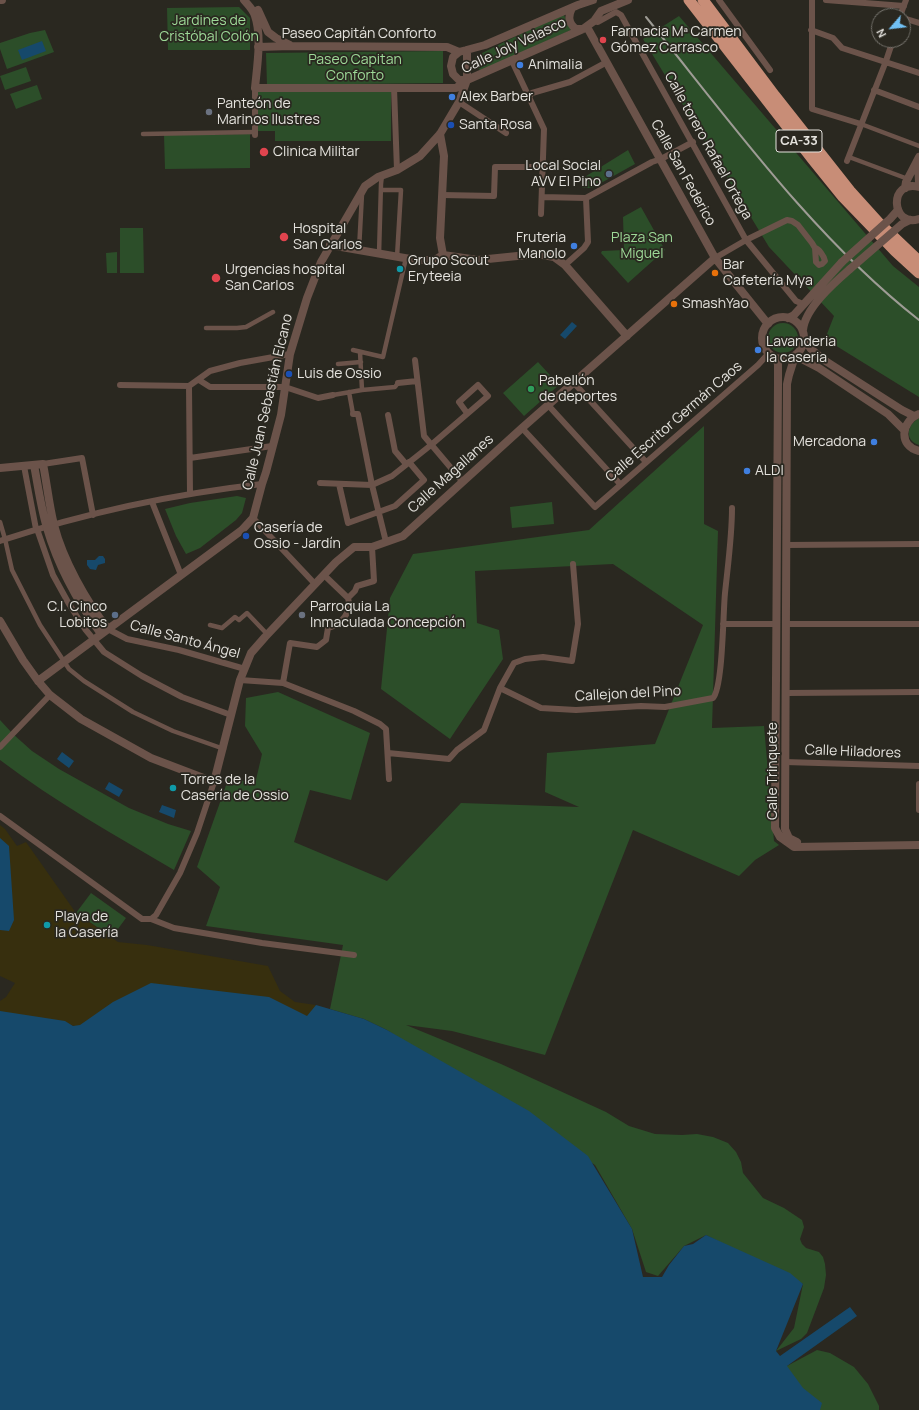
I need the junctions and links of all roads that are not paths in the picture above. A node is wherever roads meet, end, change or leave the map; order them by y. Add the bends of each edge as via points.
1 (244, 0) edge
2 (247, 0) edge
3 (594, 0) edge
4 (628, 0) edge
5 (689, 0) edge
6 (703, 0) edge
7 (719, 0) edge
8 (812, 0) edge
9 (826, 0) edge
10 (905, 3) edge
11 (572, 8) junction
12 (601, 11) junction
13 (594, 21) junction
14 (585, 28) junction
15 (811, 30) junction
16 (291, 46) junction
17 (258, 47) junction
18 (890, 48) edge
19 (463, 51) junction
20 (512, 61) junction
21 (886, 61) junction
22 (607, 62) junction
23 (770, 70) dead end
24 (919, 73) edge
25 (468, 80) junction
26 (255, 88) junction
27 (394, 88) junction
28 (874, 90) junction
29 (530, 96) junction
30 (459, 102) junction
31 (919, 107) edge
32 (861, 124) junction
33 (255, 133) joint
34 (506, 133) dead end
35 (143, 134) dead end
36 (440, 134) junction
37 (693, 142) junction
38 (919, 146) edge
39 (918, 158) edge
40 (661, 159) junction
41 (848, 159) joint
42 (543, 167) junction
43 (396, 170) junction
44 (382, 175) junction
45 (908, 179) junction
46 (919, 182) edge
47 (919, 187) edge
48 (905, 188) junction
49 (363, 190) junction
50 (380, 190) junction
51 (442, 195) junction
52 (542, 198) junction
53 (586, 198) junction
54 (898, 210) junction
55 (541, 214) dead end
56 (919, 219) edge
57 (910, 220) junction
58 (746, 240) junction
59 (330, 245) junction
60 (815, 248) dead end
61 (359, 250) junction
62 (379, 254) junction
63 (443, 256) junction
64 (397, 257) junction
65 (406, 258) junction
66 (715, 258) junction
67 (919, 260) edge
68 (565, 265) junction
69 (919, 273) edge
70 (803, 304) junction
71 (273, 312) dead end
72 (788, 318) junction
73 (768, 324) junction
74 (206, 328) dead end
75 (803, 330) junction
76 (627, 336) junction
77 (805, 340) junction
78 (353, 350) dead end
79 (360, 352) junction
80 (290, 354) junction
81 (768, 354) junction
82 (796, 356) junction
83 (776, 358) junction
84 (415, 360) dead end
85 (361, 362) junction
86 (338, 364) dead end
87 (199, 380) junction
88 (417, 381) junction
89 (398, 383) joint
90 (574, 383) junction
91 (120, 385) dead end
92 (189, 386) junction
93 (285, 387) junction
94 (362, 390) junction
95 (349, 392) junction
96 (333, 395) joint
97 (548, 405) junction
98 (467, 413) junction
99 (355, 414) joint
100 (388, 415) dead end
101 (916, 415) edge
102 (522, 428) junction
103 (904, 430) junction
104 (431, 445) junction
105 (272, 446) junction
106 (919, 451) edge
107 (190, 458) junction
108 (646, 462) junction
109 (408, 463) junction
110 (39, 465) junction
111 (24, 466) junction
112 (0, 468) edge
113 (462, 481) junction
114 (320, 483) dead end
115 (262, 484) junction
116 (340, 484) junction
117 (620, 484) junction
118 (372, 485) junction
119 (190, 494) junction
120 (152, 502) junction
121 (732, 508) dead end
122 (378, 512) junction
123 (93, 515) junction
124 (253, 518) junction
125 (0, 522) edge
126 (50, 526) junction
127 (36, 529) junction
128 (3, 540) edge
129 (386, 542) junction
130 (919, 544) edge
131 (786, 545) junction
132 (372, 546) junction
133 (573, 564) dead end
134 (181, 575) junction
135 (324, 575) junction
136 (315, 584) junction
137 (348, 598) junction
138 (0, 621) edge
139 (723, 624) junction
140 (777, 624) junction
141 (787, 624) junction
142 (919, 624) edge
143 (210, 625) dead end
144 (105, 631) junction
145 (267, 634) junction
146 (93, 640) junction
147 (64, 661) junction
148 (245, 670) junction
149 (240, 680) junction
150 (38, 681) junction
151 (283, 683) junction
152 (500, 688) junction
153 (919, 692) edge
154 (786, 693) junction
155 (50, 695) junction
156 (231, 715) junction
157 (0, 747) edge
158 (224, 749) junction
159 (388, 753) junction
160 (786, 762) junction
161 (919, 766) edge
162 (389, 779) dead end
163 (214, 782) junction
164 (919, 784) edge
165 (919, 810) edge
166 (0, 816) edge
167 (919, 845) edge
168 (800, 846) junction
169 (150, 919) junction
170 (354, 955) dead end

1 - 17 street via 255,16
2 - 16 street via 257,8 268,32
3 - 11 street
3 - 12 street
4 - 12 street
5 - 69 highway, CA-33 via 835,187 872,228
6 - 67 highway, CA-33 via 850,190 878,222
7 - 23 street
8 - 15 street
9 - 10 street
11 - 14 street via 568,18 570,22 576,29
11 - 19 street, Calle Joly Velasco via 485,45
12 - 13 street
13 - 14 street
13 - 37 street, Calle torero Rafael Ortega via 598,22 618,12 629,27
14 - 20 street, Calle Joly Velasco
14 - 22 street, Calle San Federico
15 - 21 street via 833,38 842,48
15 - 32 street via 812,109
16 - 17 street, Paseo Capitán Conforto
16 - 19 street, Paseo Capitán Conforto via 447,47
17 - 26 street
18 - 21 street
19 - 25 street
19 - 25 street via 453,57 451,69 459,80
20 - 25 street, Calle Joly Velasco
20 - 29 street
21 - 24 street
21 - 28 street
22 - 29 street via 570,82
22 - 40 street, Calle San Federico
25 - 27 street, Calle Joly Velasco via 456,88
25 - 30 street, Calle Juan Sebastián Elcano
26 - 27 street
26 - 33 street
27 - 43 street
28 - 31 street
28 - 32 street
29 - 42 street via 544,129
30 - 34 street
30 - 36 street, Calle Juan Sebastián Elcano
32 - 38 street
32 - 41 street
33 - 35 street
36 - 43 street, Calle Juan Sebastián Elcano via 425,152
36 - 51 street via 444,156
37 - 40 street
37 - 58 street, Calle torero Rafael Ortega
39 - 45 street
39 - 46 street
40 - 53 street
40 - 66 street, Calle San Federico
41 - 45 street
42 - 51 street via 495,167 494,196
42 - 52 street
43 - 44 street, Calle Juan Sebastián Elcano
44 - 49 street, Calle Juan Sebastián Elcano via 371,181
44 - 50 street
45 - 48 street
47 - 48 street
48 - 54 street via 896,200
49 - 59 street, Calle Juan Sebastián Elcano
49 - 61 street
50 - 62 street
50 - 64 street via 400,190
51 - 63 street via 440,238
52 - 53 street
52 - 55 street
53 - 68 street via 588,242
54 - 57 street
54 - 70 street, bridge via 842,262
56 - 57 street
57 - 75 street, bridge via 850,269 819,301 809,314
58 - 60 street via 787,220 798,225
58 - 66 street
58 - 70 street, Calle torero Rafael Ortega via 796,301
59 - 61 street
59 - 80 street, Calle Juan Sebastián Elcano via 311,285
61 - 62 street
62 - 64 street
63 - 65 street via 435,260
63 - 68 street via 478,260 537,254 554,257
64 - 65 street
65 - 79 street via 383,357
66 - 73 street, Calle San Federico
66 - 76 street, Calle Magallanes
68 - 76 street
70 - 72 street
71 - 74 street via 246,327
72 - 73 street via 779,318
72 - 75 street via 797,322
73 - 81 street via 762,336
75 - 77 street
76 - 90 street, Calle Magallanes
77 - 82 street
77 - 101 street via 824,360 902,410
78 - 79 street
79 - 85 street
80 - 87 street via 210,371
80 - 93 street, Calle Juan Sebastián Elcano
81 - 83 street
81 - 108 street, Calle Escritor Germán Caos
82 - 83 street via 786,360
82 - 103 street via 888,414
82 - 131 street, Calle Trinquete via 787,384
83 - 140 street, Calle Trinquete
84 - 88 street
85 - 86 street
85 - 94 street
87 - 92 street
87 - 93 street via 210,387
88 - 89 street
88 - 104 street via 424,436
89 - 94 street via 396,387
90 - 97 street, Calle Magallanes
90 - 108 street
91 - 92 street
92 - 107 street
93 - 96 street via 318,398
93 - 105 street, Calle Juan Sebastián Elcano via 281,415
94 - 95 street
95 - 96 street
95 - 99 street
97 - 102 street, Calle Magallanes
97 - 117 street
98 - 98 street via 488,396 478,385 458,402
98 - 104 street
99 - 118 street
100 - 109 street via 395,451
101 - 103 street via 906,424
102 - 113 street, Calle Magallanes
102 - 117 street, Calle Escritor Germán Caos via 595,507
103 - 106 street via 907,442
104 - 109 street
104 - 113 street
105 - 107 street
105 - 115 street, Calle Juan Sebastián Elcano
107 - 119 street
108 - 117 street, Calle Escritor Germán Caos
109 - 118 street via 392,476
109 - 122 street via 424,480 395,506
110 - 111 street
110 - 123 street via 82,458
110 - 126 street, Calle Santo Ángel
111 - 112 street
111 - 127 street
113 - 129 street, Calle Magallanes via 403,536
114 - 116 street
115 - 119 street
115 - 124 street, Calle Juan Sebastián Elcano
116 - 118 street
116 - 122 street via 348,523
118 - 122 street
119 - 120 street
120 - 123 street
120 - 134 street
121 - 139 street, Callejon del Pino via 732,536
122 - 129 street
123 - 126 street
124 - 134 street, Calle Juan Sebastián Elcano via 242,530
124 - 136 street
125 - 128 street
126 - 127 street
126 - 144 street, Calle Santo Ángel via 63,570 82,605
127 - 128 street
127 - 146 street via 53,575
128 - 147 street via 12,570 27,601
129 - 132 street, Calle Magallanes
130 - 131 street
131 - 141 street, Calle Trinquete
132 - 135 street, Calle Magallanes via 354,547
132 - 137 street via 374,581 357,586 356,591
133 - 152 street via 578,624 572,661 543,657 514,663
134 - 144 street, Calle Juan Sebastián Elcano
135 - 136 street, Calle Magallanes
135 - 137 street
136 - 145 street, Calle Magallanes
137 - 151 street via 348,612 337,626 328,628 326,640 317,647 290,643
138 - 150 street
139 - 140 street
139 - 152 street, Callejon del Pino via 718,687 715,696 710,700 665,707 576,710 542,708
140 - 168 street, Calle Trinquete via 775,828 786,842 794,847
141 - 142 street
141 - 154 street, Calle Trinquete
143 - 145 street via 222,628 234,617 239,620 247,613
144 - 146 street, Calle Juan Sebastián Elcano
144 - 148 street, Calle Santo Ángel
145 - 148 street, Calle Magallanes via 251,653
146 - 147 street, Calle Juan Sebastián Elcano
146 - 156 street via 104,652 142,676 182,697
147 - 150 street, Calle Juan Sebastián Elcano
147 - 158 street via 69,669 84,681 133,712 173,731
148 - 149 street, Calle Magallanes
149 - 151 street
149 - 156 street, Calle Magallanes
150 - 155 street
151 - 159 street via 380,724 386,729
152 - 159 street via 484,730 449,758
153 - 154 street
154 - 160 street, Calle Trinquete
155 - 157 street
155 - 163 street via 81,720 133,749
156 - 158 street, Calle Magallanes
158 - 163 street, Calle Magallanes
159 - 162 street
160 - 161 street, Calle Hiladores
160 - 168 street, Calle Trinquete via 785,829 789,838
163 - 169 street via 180,873 156,915
164 - 165 street
166 - 169 street via 142,919
167 - 168 street
169 - 170 street via 181,930

